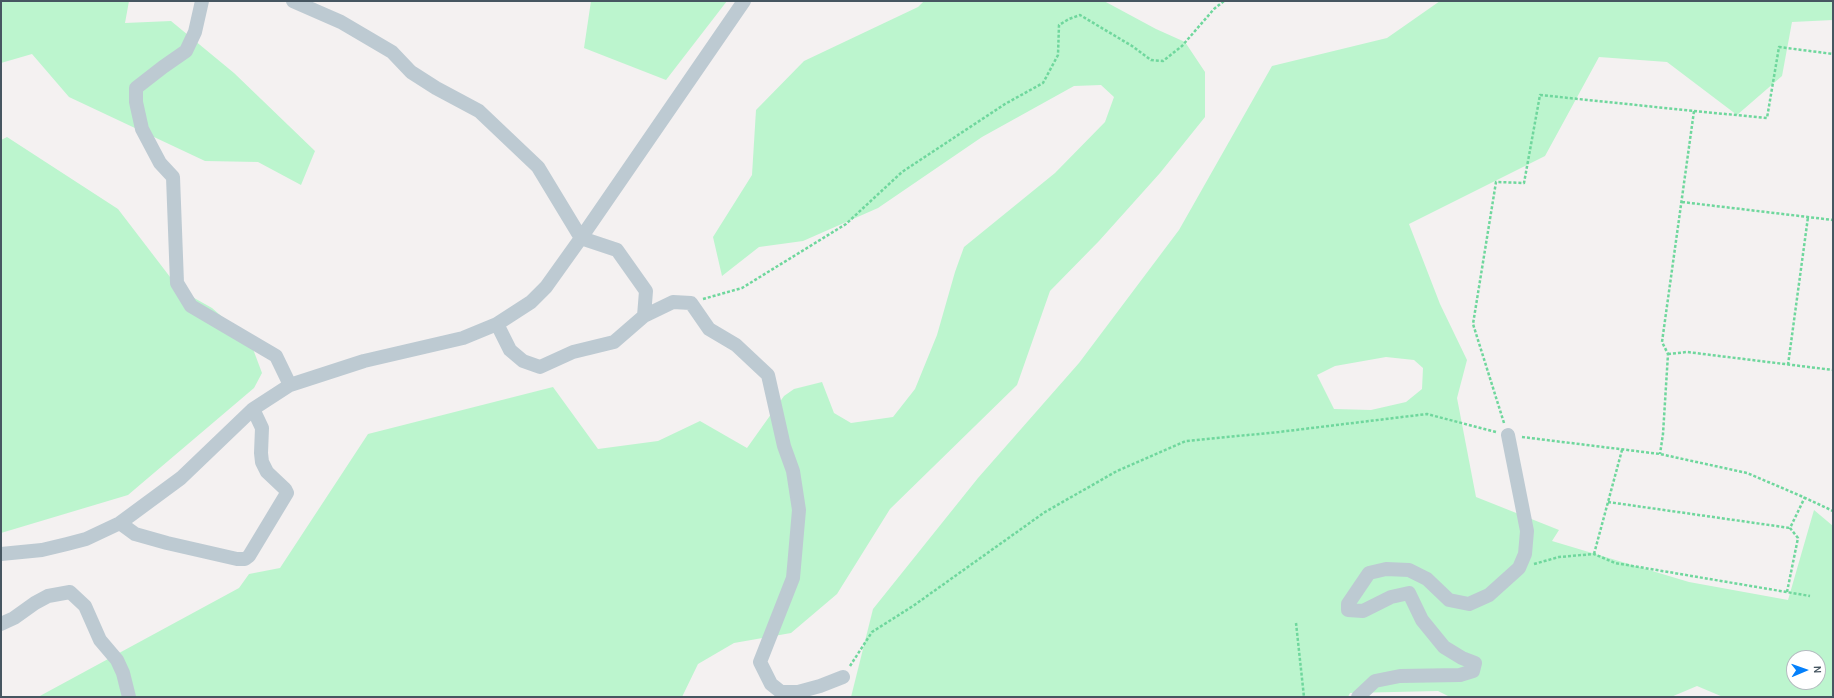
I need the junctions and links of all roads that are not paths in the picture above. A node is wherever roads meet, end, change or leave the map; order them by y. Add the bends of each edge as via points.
1 (202, 1) edge
2 (294, 1) edge
3 (744, 1) edge
4 (581, 238) junction
5 (644, 316) junction
6 (497, 324) junction
7 (290, 385) junction
8 (252, 409) junction
9 (1508, 435) road end
10 (120, 523) junction
11 (1, 554) edge
12 (1, 624) edge
13 (843, 677) road end
14 (129, 697) edge
15 (1358, 697) edge

1 - 7 street via 195,32 186,51 136,88 136,102 142,129 160,164 173,177 177,283 191,306 276,356
2 - 4 street via 341,22 392,52 412,72 479,111 538,167
3 - 4 street
4 - 5 street via 617,250 646,291
4 - 6 street via 546,287 531,302
5 - 6 street via 614,342 573,352 540,367 523,361 510,350
5 - 13 street via 673,302 691,303 709,329 736,345 768,375 784,446 793,471 799,510 793,578 760,662 771,684 781,692 798,692
6 - 7 street via 464,338 364,362
7 - 8 street
8 - 10 street via 181,478
8 - 10 street via 262,428 262,462 267,472 287,493 249,556 237,559 167,543 135,534
9 - 15 street via 1527,531 1525,554 1519,568 1489,594 1469,604 1449,600 1427,579 1409,570 1386,569 1369,573 1348,604 1348,610 1363,612 1391,596 1409,593 1422,620 1444,647 1475,663 1473,671 1460,675 1400,676 1375,681
10 - 11 street via 67,544 42,550
12 - 14 street via 14,618 35,602 48,596 70,592 85,606 100,640 117,660

